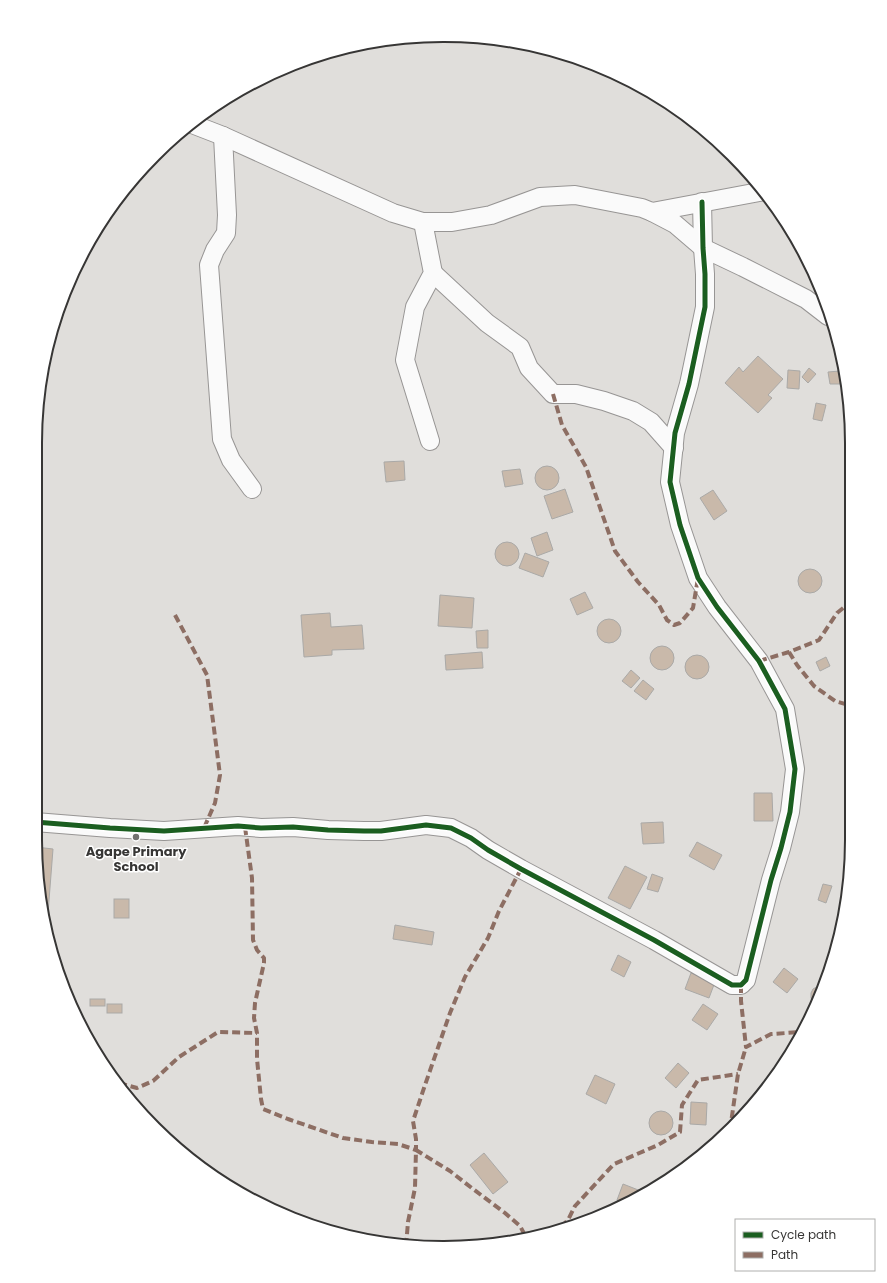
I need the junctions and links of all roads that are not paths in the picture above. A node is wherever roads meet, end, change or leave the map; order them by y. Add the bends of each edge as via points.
1 (198, 126) edge
2 (222, 136) junction
3 (756, 192) edge
4 (702, 202) junction
5 (652, 212) junction
6 (423, 222) junction
7 (703, 248) junction
8 (433, 273) junction
9 (823, 313) edge
10 (430, 441) dead end
11 (674, 448) junction
12 (252, 489) dead end
13 (42, 823) edge

1 - 2 street
2 - 6 street via 393,213
2 - 12 street via 226,233 209,265 222,439 231,460
3 - 4 street
4 - 5 street
4 - 7 street
5 - 6 street via 575,195 540,197 491,216 452,222
5 - 7 street via 675,224
6 - 8 street
7 - 9 street via 806,300
7 - 11 street via 705,307 689,384 674,433
8 - 10 street via 415,307 405,360
8 - 11 street via 487,323 520,347 529,368 553,394 576,394 634,411 651,422
11 - 13 street via 670,482 680,525 698,578 716,607 759,661 785,710 796,769 790,812 781,848 746,980 741,985 732,985 654,940 521,870 451,828 426,825 364,831 238,826 164,831

